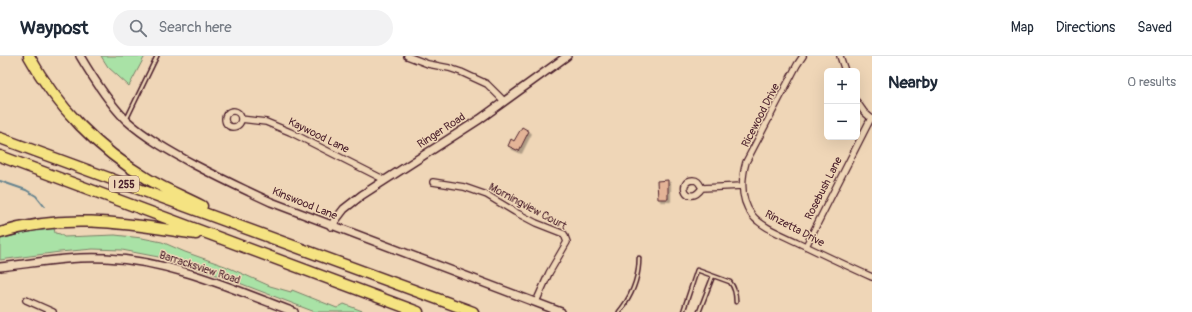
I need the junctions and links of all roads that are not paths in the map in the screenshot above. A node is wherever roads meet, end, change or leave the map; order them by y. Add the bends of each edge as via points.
1 (28, 56) edge
2 (80, 56) edge
3 (157, 56) edge
4 (407, 56) edge
5 (567, 56) edge
6 (803, 56) edge
7 (840, 56) edge
8 (423, 58) edge
9 (844, 68) edge
10 (504, 101) junction
11 (859, 104) edge
12 (871, 118) edge
13 (126, 119) junction
14 (241, 119) dead end
15 (0, 138) edge
16 (0, 156) edge
17 (385, 180) junction
18 (434, 182) dead end
19 (742, 186) junction
20 (702, 188) dead end
21 (330, 226) junction
22 (248, 228) junction
23 (0, 233) edge
24 (216, 237) junction
25 (806, 246) junction
26 (639, 258) dead end
27 (0, 267) edge
28 (713, 276) junction
29 (872, 277) edge
30 (26, 300) dead end
31 (536, 302) junction
32 (736, 302) dead end
33 (279, 310) edge
34 (53, 312) edge
35 (294, 312) edge
36 (418, 312) edge
37 (473, 312) edge
38 (561, 312) edge
39 (619, 312) edge
40 (683, 312) edge
41 (699, 312) edge

1 - 22 highway via 61,104 112,154 148,179
2 - 13 street, Kinswood Lane via 105,95
3 - 13 lane
4 - 8 street
5 - 10 street, Ringer Road
6 - 19 street, Ricewood Drive via 746,162
7 - 9 street
8 - 10 street via 428,64 461,72 487,84
10 - 17 street, Ringer Road
11 - 12 street
12 - 25 street, Rosebush Lane
13 - 21 street, Kinswood Lane via 156,143 228,182
14 - 17 street, Kaywood Lane via 272,124
15 - 22 highway, I 255
16 - 24 highway, I 255
17 - 21 street, Ringer Road via 344,209
18 - 31 street, Morningview Court via 464,187 487,195 536,223 564,234 567,242 565,247 549,272
19 - 20 street
19 - 25 street, Rinzetta Drive via 744,200 752,216 770,229
21 - 31 street, Kinswood Lane
22 - 37 highway, I 255
23 - 24 highway via 66,221 103,221
24 - 36 highway, I 255
25 - 29 street, Rinzetta Drive
26 - 39 lane via 639,270 633,289 627,303
27 - 33 street, Barracksview Road via 74,258 147,262 187,272
28 - 32 lane via 730,282 736,294
28 - 40 lane via 697,270
28 - 41 lane
30 - 34 street
31 - 38 street, Kinswood Lane
33 - 35 street, Barracksview Road

